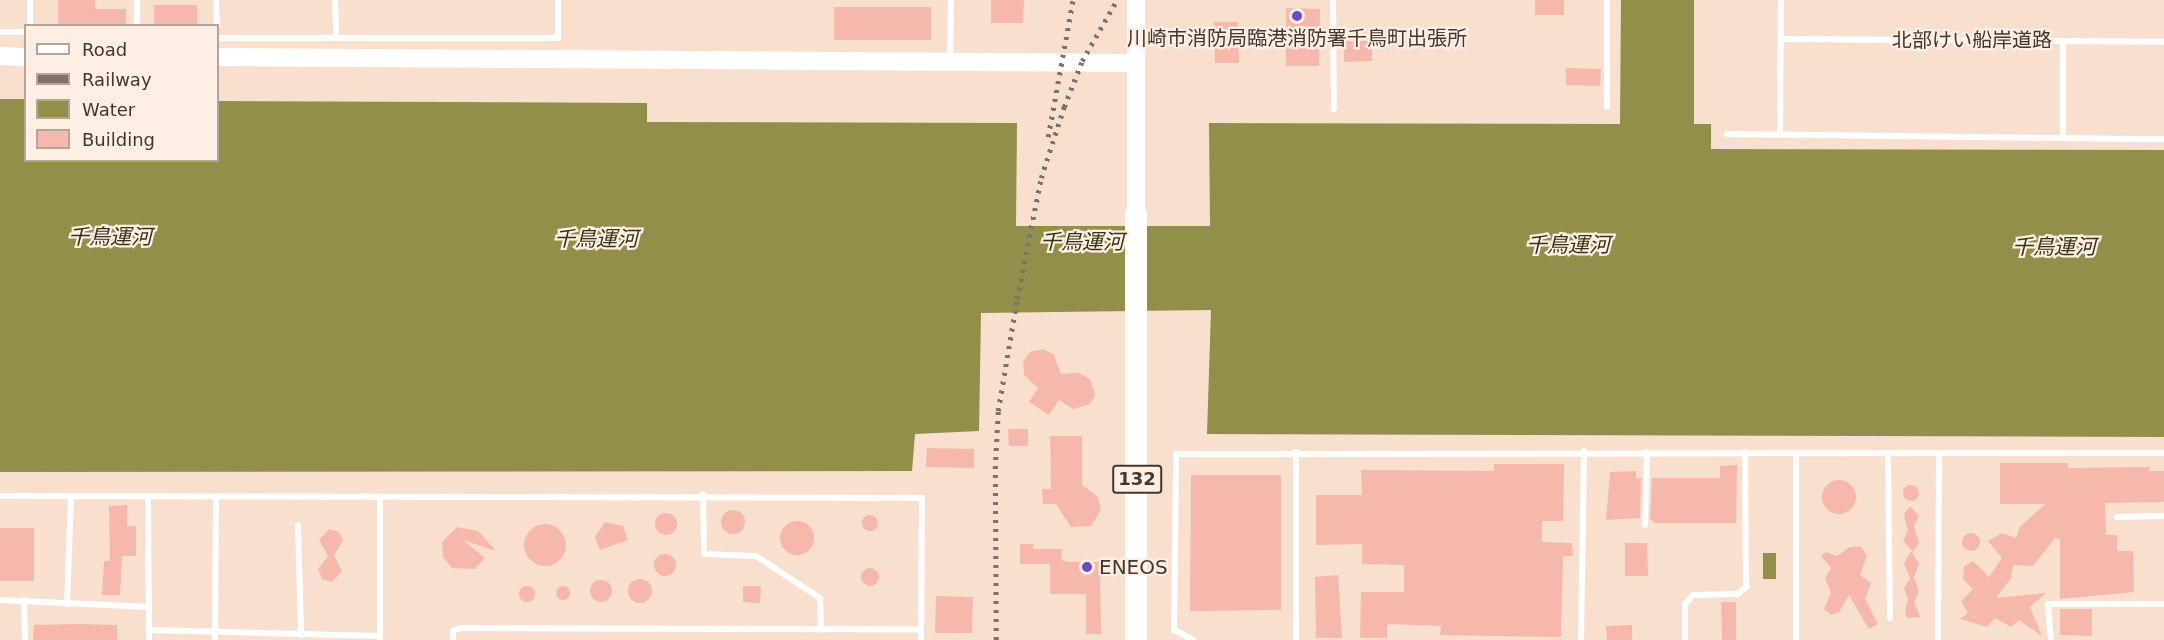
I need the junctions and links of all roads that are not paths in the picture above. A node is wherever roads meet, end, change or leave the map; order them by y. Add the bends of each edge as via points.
1 (30, 0) edge
2 (137, 0) edge
3 (216, 0) edge
4 (335, 0) edge
5 (558, 0) edge
6 (951, 0) edge
7 (1136, 0) edge
8 (1333, 0) edge
9 (1607, 0) edge
10 (1781, 0) edge
11 (30, 24) edge
12 (137, 24) edge
13 (217, 24) edge
14 (0, 32) edge
15 (24, 32) edge
16 (219, 38) edge
17 (336, 39) junction
18 (1781, 39) junction
19 (2063, 41) junction
20 (2164, 42) edge
21 (0, 56) edge
22 (24, 57) edge
23 (219, 57) edge
24 (950, 62) junction
25 (1135, 63) junction
26 (1607, 107) dead end
27 (1334, 109) dead end
28 (1727, 134) dead end
29 (1780, 134) junction
30 (2063, 136) junction
31 (2164, 139) edge
32 (1136, 215) joint
33 (1584, 451) junction
34 (1296, 452) junction
35 (1647, 452) junction
36 (1745, 453) junction
37 (1796, 453) junction
38 (1888, 453) junction
39 (2164, 453) edge
40 (1939, 454) junction
41 (703, 494) junction
42 (0, 496) edge
43 (71, 496) junction
44 (148, 496) junction
45 (216, 496) junction
46 (380, 497) junction
47 (2164, 516) edge
48 (2117, 517) dead end
49 (298, 525) dead end
50 (1646, 525) dead end
51 (0, 600) edge
52 (24, 600) junction
53 (67, 603) junction
54 (2164, 604) edge
55 (149, 607) junction
56 (1890, 618) dead end
57 (149, 630) junction
58 (709, 630) junction
59 (821, 630) junction
60 (921, 630) junction
61 (215, 632) junction
62 (301, 635) junction
63 (327, 638) edge
64 (380, 638) edge
65 (25, 640) edge
66 (149, 640) edge
67 (215, 640) edge
68 (453, 640) edge
69 (709, 640) edge
70 (921, 640) edge
71 (1136, 640) edge
72 (1193, 640) edge
73 (1296, 640) edge
74 (1581, 640) edge
75 (1685, 640) edge
76 (1796, 640) edge
77 (1938, 640) edge
78 (2051, 640) edge

1 - 11 lane
2 - 12 lane
3 - 13 lane
4 - 17 lane
5 - 17 lane via 558,38
6 - 24 lane
7 - 25 street, 132
8 - 27 lane
9 - 26 lane
10 - 18 lane
14 - 15 lane
16 - 17 lane
18 - 19 lane, 北部けい船岸道路
18 - 29 lane
19 - 20 lane, 北部けい船岸道路
19 - 30 lane
21 - 22 street
23 - 24 street
24 - 25 street
25 - 32 street, 132
28 - 29 lane
29 - 30 lane
30 - 31 lane
32 - 71 highway, 132
33 - 34 lane
33 - 35 lane
33 - 74 lane
34 - 72 lane via 1176,454 1174,630
34 - 73 lane
35 - 36 lane
35 - 50 lane
36 - 37 lane
36 - 75 lane via 1746,587 1738,594 1693,595 1685,604
37 - 38 lane
37 - 76 lane
38 - 40 lane
38 - 56 lane
39 - 40 lane
40 - 77 lane
41 - 46 lane
41 - 59 lane via 704,554 756,556 820,598
41 - 60 lane via 922,498
42 - 43 lane
43 - 44 lane
43 - 53 lane
44 - 45 lane
44 - 55 lane
45 - 46 lane
45 - 61 lane
46 - 64 lane
47 - 48 lane
49 - 62 lane
51 - 52 lane
52 - 53 lane
52 - 65 lane
53 - 55 lane
54 - 78 lane via 2048,604
55 - 57 lane
57 - 61 lane
57 - 66 lane
58 - 59 lane
58 - 68 lane via 460,628 453,631
58 - 69 lane
59 - 60 lane
60 - 70 lane
61 - 62 lane
61 - 67 lane
62 - 63 lane
63 - 64 lane

